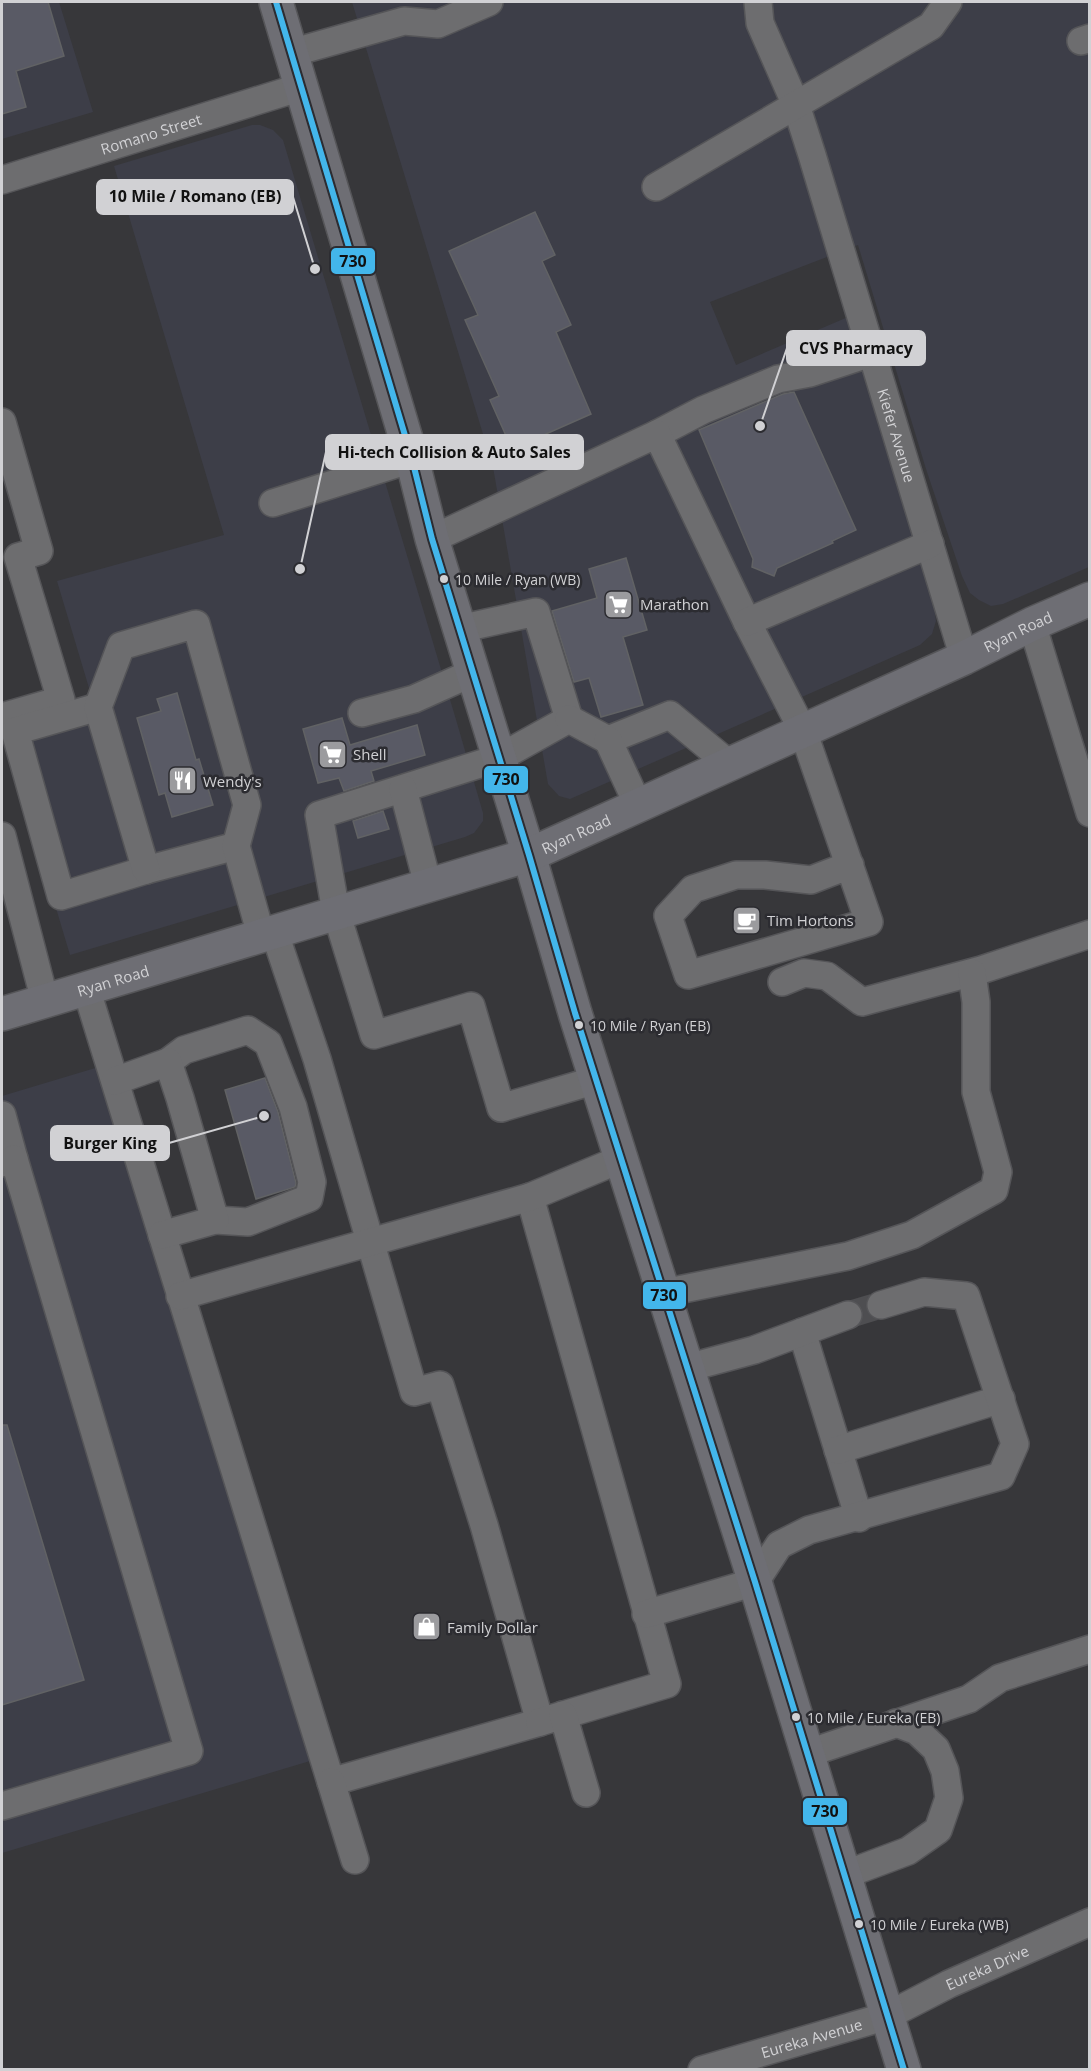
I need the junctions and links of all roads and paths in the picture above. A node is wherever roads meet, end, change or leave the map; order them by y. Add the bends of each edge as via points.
1 (276, 2) edge
2 (489, 2) edge
3 (758, 2) edge
4 (948, 2) edge
5 (291, 52) junction
6 (302, 87) junction
7 (795, 105) junction
8 (2, 180) edge
9 (656, 187) dead end
10 (872, 353) junction
11 (2, 422) edge
12 (657, 434) junction
13 (412, 459) junction
14 (273, 503) dead end
15 (432, 538) junction
16 (930, 544) junction
17 (10, 559) edge
18 (1089, 599) edge
19 (747, 622) junction
20 (1032, 624) junction
21 (459, 629) junction
22 (964, 658) junction
23 (472, 673) junction
24 (98, 706) junction
25 (362, 713) dead end
26 (2, 717) edge
27 (569, 719) junction
28 (803, 731) junction
29 (608, 740) junction
30 (499, 758) junction
31 (729, 764) junction
32 (403, 789) junction
33 (638, 805) junction
34 (1089, 813) edge
35 (2, 836) edge
36 (236, 846) junction
37 (529, 855) junction
38 (849, 865) junction
39 (146, 870) junction
40 (428, 885) junction
41 (11, 911) edge
42 (336, 912) junction
43 (268, 933) junction
44 (1089, 934) edge
45 (972, 973) junction
46 (782, 982) dead end
47 (86, 988) junction
48 (45, 1000) junction
49 (2, 1014) edge
50 (168, 1062) junction
51 (596, 1080) junction
52 (115, 1081) junction
53 (2, 1115) edge
54 (621, 1159) junction
55 (8, 1161) edge
56 (530, 1197) junction
57 (215, 1220) junction
58 (162, 1235) junction
59 (370, 1243) junction
60 (663, 1293) junction
61 (180, 1296) junction
62 (881, 1305) tunnel mouth
63 (848, 1315) tunnel mouth
64 (802, 1332) junction
65 (687, 1368) junction
66 (1001, 1399) junction
67 (838, 1449) junction
68 (859, 1518) junction
69 (755, 1582) junction
70 (646, 1614) junction
71 (1089, 1649) edge
72 (551, 1719) junction
73 (896, 1723) junction
74 (806, 1754) junction
75 (331, 1782) junction
76 (586, 1793) dead end
77 (2, 1806) edge
78 (355, 1860) dead end
79 (843, 1875) junction
80 (1089, 1922) edge
81 (887, 2016) junction
82 (702, 2070) edge
83 (904, 2070) edge

1 - 5 main road
2 - 5 street via 438,24 404,21
3 - 7 street, Kiefer Avenue via 760,23
4 - 7 street via 931,26
5 - 6 main road
6 - 8 street, Romano Street
6 - 13 main road
7 - 9 street
7 - 10 street, Kiefer Avenue
10 - 12 street via 810,374 778,379
10 - 16 street, Kiefer Avenue
11 - 17 street via 39,550
12 - 15 street
12 - 19 street
13 - 14 street
13 - 15 main road
15 - 21 main road
16 - 19 street
16 - 22 street, Kiefer Avenue
17 - 26 street via 61,700
18 - 20 main road, Ryan Road
19 - 28 street
20 - 22 main road, Ryan Road
20 - 34 street
21 - 23 main road
21 - 27 street via 536,612
22 - 28 main road, Ryan Road
23 - 25 street via 414,699
23 - 30 main road
24 - 36 street via 121,646 196,624 248,805
24 - 39 street
24 - 39 street via 15,731 62,896
27 - 29 street
27 - 30 street
28 - 31 main road, Ryan Road
28 - 38 street
29 - 31 street via 670,715
29 - 33 street
30 - 32 street
30 - 37 main road
31 - 33 main road, Ryan Road
32 - 40 street
32 - 42 street via 319,815
33 - 37 main road, Ryan Road
35 - 41 street
36 - 39 street
36 - 43 street
37 - 40 main road, Ryan Road
37 - 51 main road
38 - 38 street via 869,922 688,975 668,916 693,889 736,875 811,880
40 - 42 main road, Ryan Road
41 - 48 street
42 - 43 main road, Ryan Road
42 - 51 street via 374,1035 471,1006 501,1108
43 - 47 main road, Ryan Road
43 - 59 street via 317,1059
44 - 45 street
45 - 46 street via 862,1002 827,976 804,973
45 - 60 street via 976,1002 976,1092 998,1172 994,1190 912,1235 848,1256
47 - 48 main road, Ryan Road
47 - 52 street
48 - 49 main road, Ryan Road
50 - 52 street
50 - 57 street
50 - 57 street via 184,1050 248,1030 268,1043 293,1107 312,1182 309,1198 248,1222
51 - 54 main road
52 - 58 street
53 - 55 street
54 - 56 street
54 - 60 main road
55 - 77 street via 189,1751
56 - 59 street
56 - 70 street
57 - 58 street
58 - 61 street
59 - 61 street
59 - 72 street via 414,1392 440,1385
60 - 65 main road
61 - 75 street
62 - 66 street via 924,1292 966,1296
63 - 64 street
64 - 65 street
64 - 67 street
65 - 69 main road
66 - 67 street
66 - 68 street via 1015,1444 1002,1476
67 - 68 street
68 - 69 street via 809,1530 779,1545
69 - 70 street
69 - 74 main road
70 - 72 street via 667,1684
71 - 73 street via 1000,1678 969,1699
72 - 75 street
72 - 76 street
73 - 74 street
73 - 79 street via 917,1731 936,1749 945,1771 949,1798 938,1830 908,1851
74 - 79 main road
75 - 78 street
79 - 81 main road
80 - 81 street, Eureka Drive
81 - 82 street, Eureka Avenue
81 - 83 main road

